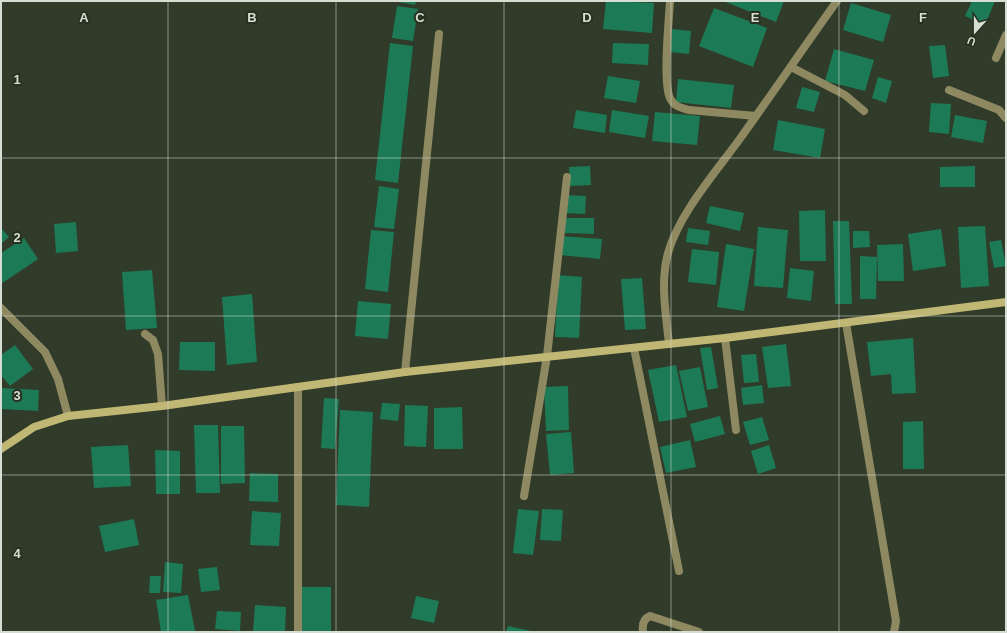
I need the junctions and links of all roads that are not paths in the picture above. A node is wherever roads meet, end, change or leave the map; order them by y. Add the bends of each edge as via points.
1 (670, 1) edge
2 (837, 1) edge
3 (439, 34) dead end
4 (1006, 35) edge
5 (996, 58) dead end
6 (791, 67) junction
7 (949, 90) dead end
8 (864, 111) dead end
9 (756, 116) junction
10 (1006, 118) edge
11 (567, 177) dead end
12 (1006, 302) edge
13 (1, 308) edge
14 (846, 323) junction
15 (145, 334) dead end
16 (725, 338) junction
17 (669, 344) junction
18 (634, 348) junction
19 (547, 356) junction
20 (406, 372) junction
21 (298, 387) junction
22 (162, 406) junction
23 (68, 416) junction
24 (736, 430) dead end
25 (1, 449) edge
26 (524, 496) dead end
27 (679, 570) dead end
28 (298, 632) edge
29 (643, 632) edge
30 (699, 632) edge
31 (894, 632) edge

1 - 9 street via 667,85 671,100 676,106 689,110
2 - 6 street
3 - 20 street
4 - 5 street
6 - 8 street via 845,95
6 - 9 street
7 - 10 street via 999,110
9 - 17 street via 687,213 668,253 663,291
11 - 19 street
12 - 14 street
13 - 23 street via 45,352 58,379
14 - 16 street
14 - 31 street via 896,621
15 - 22 street via 153,340 158,354
16 - 17 street
16 - 24 street
17 - 18 street
18 - 19 street
18 - 27 street
19 - 20 street
19 - 26 street
20 - 21 street
21 - 22 street
21 - 28 street
22 - 23 street
23 - 25 street via 34,427
29 - 30 street via 644,622 650,616

